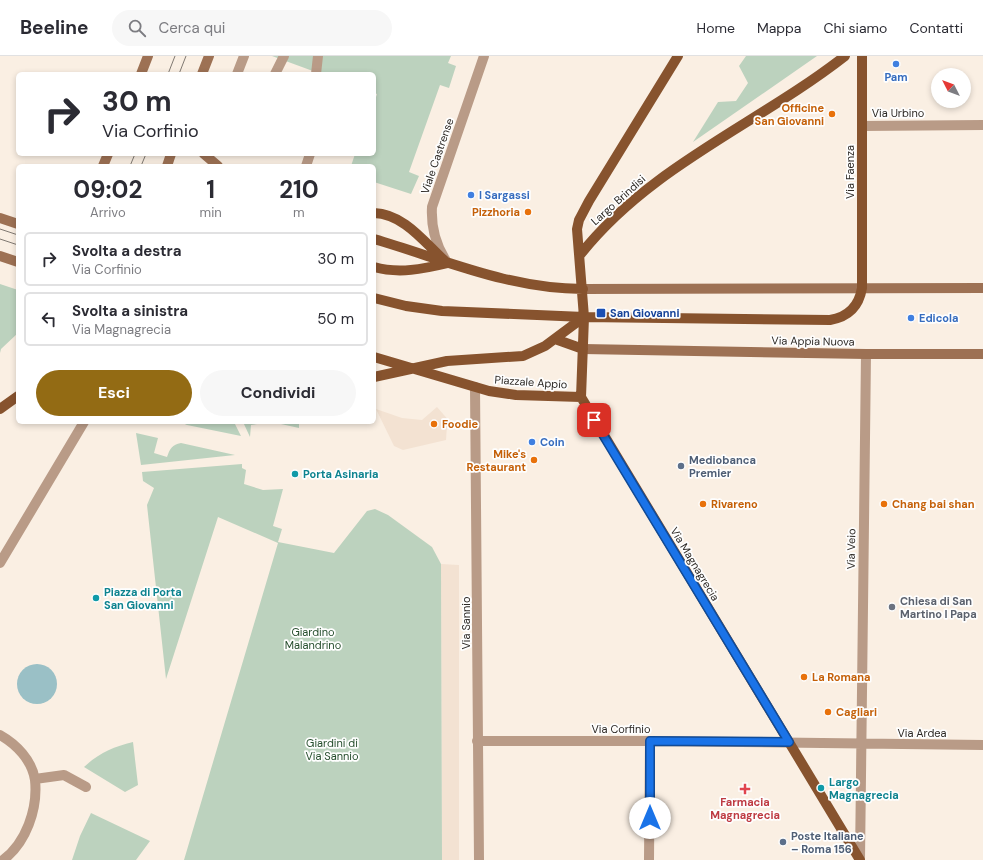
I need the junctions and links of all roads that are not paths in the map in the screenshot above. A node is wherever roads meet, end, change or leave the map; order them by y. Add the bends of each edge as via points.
1 (148, 56) edge
2 (209, 56) edge
3 (244, 56) edge
4 (318, 56) edge
5 (484, 56) edge
6 (678, 56) edge
7 (845, 56) edge
8 (862, 56) edge
9 (283, 58) edge
10 (142, 72) edge
11 (203, 72) edge
12 (238, 72) edge
13 (275, 72) edge
14 (316, 72) edge
15 (983, 125) edge
16 (862, 126) junction
17 (206, 156) edge
18 (216, 164) edge
19 (376, 213) edge
20 (0, 218) edge
21 (16, 223) edge
22 (376, 240) edge
23 (580, 255) junction
24 (0, 256) edge
25 (16, 261) edge
26 (448, 263) junction
27 (376, 267) edge
28 (862, 288) junction
29 (983, 288) edge
30 (583, 289) junction
31 (376, 298) edge
32 (584, 317) junction
33 (555, 339) junction
34 (583, 349) junction
35 (866, 354) junction
36 (983, 354) edge
37 (376, 358) edge
38 (410, 368) junction
39 (376, 376) edge
40 (475, 387) junction
41 (581, 398) junction
42 (16, 399) edge
43 (0, 410) edge
44 (83, 424) edge
45 (0, 563) edge
46 (0, 735) edge
47 (478, 741) junction
48 (650, 741) junction
49 (789, 742) junction
50 (861, 744) junction
51 (983, 745) edge
52 (35, 779) junction
53 (86, 787) dead end
54 (3, 860) edge
55 (479, 860) edge
56 (649, 860) edge
57 (860, 860) edge

1 - 10 main road
2 - 11 main road
3 - 12 street
4 - 14 street
5 - 26 street, Viale Castrense via 432,207 435,239
6 - 23 main road, Largo Brindisi via 582,213 577,228
7 - 23 main road, Largo Brindisi via 651,184 612,218
8 - 16 main road, Via Faenza
9 - 13 street
15 - 16 street, Via Urbino
16 - 28 main road, Via Faenza
17 - 18 main road
19 - 26 main road via 393,217 404,223
20 - 21 main road
22 - 26 main road
23 - 30 main road, Piazzale Appio
24 - 25 main road
26 - 27 main road via 411,271
26 - 30 main road via 514,281
28 - 29 main road
28 - 30 main road
28 - 32 main road, Via Appia Nuova via 860,300 854,308 843,316 830,320
30 - 32 main road, Piazzale Appio
31 - 32 main road, Via Appia Nuova via 431,310
32 - 33 main road, Piazzale Appio
32 - 34 main road, Piazzale Appio
33 - 34 main road
33 - 38 main road, Piazzale Appio via 537,351 523,356 447,361
34 - 35 main road, Via Appia Nuova
34 - 41 main road, Piazzale Appio
35 - 36 main road, Via Appia Nuova
35 - 50 street, Via Veio
37 - 38 main road, Piazzale Appio
38 - 39 main road
38 - 40 main road, Piazzale Appio
40 - 41 main road, Piazzale Appio via 516,395
40 - 47 street, Via Sannio
41 - 49 main road, Via Magnagrecia
42 - 43 main road
44 - 45 street
46 - 52 street via 13,742 27,759
47 - 48 street, Via Corfinio
47 - 55 street, Via Sannio
48 - 49 street, Via Corfinio
48 - 56 street
49 - 50 street
49 - 57 main road
50 - 51 street, Via Ardea
50 - 57 street
52 - 53 street via 64,775
52 - 54 street via 29,825 17,846

